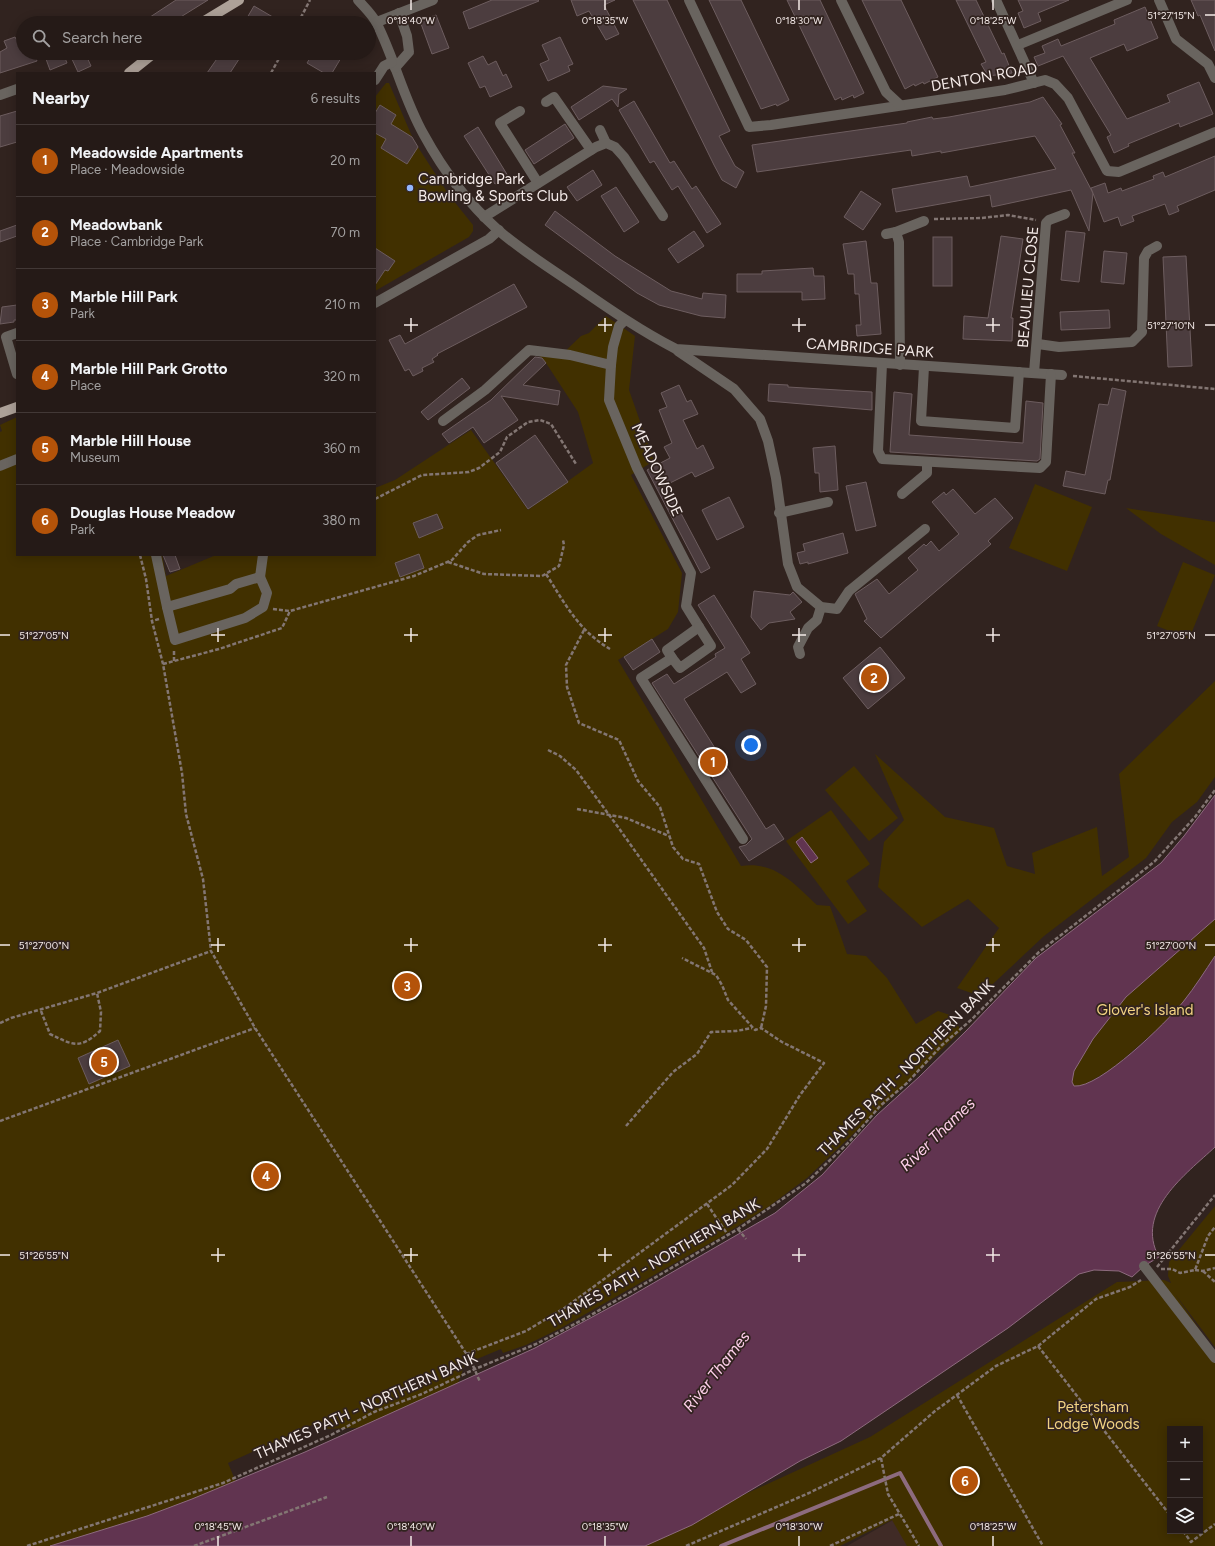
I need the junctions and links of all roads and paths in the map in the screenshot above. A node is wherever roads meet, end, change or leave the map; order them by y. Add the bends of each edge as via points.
1 (239, 0) edge
2 (310, 0) edge
3 (358, 0) edge
4 (433, 0) edge
5 (689, 0) edge
6 (841, 0) edge
7 (996, 0) edge
8 (1127, 0) edge
9 (1159, 0) edge
10 (399, 14) junction
11 (213, 16) edge
12 (302, 16) edge
13 (372, 16) edge
14 (377, 22) joint
15 (1018, 45) junction
16 (145, 60) edge
17 (278, 60) edge
18 (394, 65) junction
19 (130, 72) edge
20 (272, 72) edge
21 (376, 78) edge
22 (1215, 78) edge
23 (1034, 83) junction
24 (16, 89) edge
25 (0, 95) edge
26 (546, 102) dead end
27 (900, 105) junction
28 (520, 111) dead end
29 (600, 130) dead end
30 (1215, 132) edge
31 (606, 143) junction
32 (591, 150) junction
33 (538, 183) junction
34 (1065, 214) dead end
35 (663, 216) dead end
36 (484, 217) junction
37 (924, 221) joint
38 (1046, 223) junction
39 (499, 230) junction
40 (896, 232) junction
41 (886, 234) dead end
42 (1157, 246) dead end
43 (376, 302) edge
44 (624, 320) junction
45 (16, 333) edge
46 (3, 337) edge
47 (1038, 344) junction
48 (676, 349) junction
49 (882, 364) junction
50 (611, 365) junction
51 (900, 365) junction
52 (924, 367) junction
53 (16, 371) edge
54 (1019, 372) junction
55 (1034, 373) junction
56 (1051, 374) junction
57 (1062, 375) joint
58 (1215, 389) edge
59 (16, 407) edge
60 (0, 413) edge
61 (443, 421) dead end
62 (16, 459) edge
63 (927, 462) junction
64 (576, 464) dead end
65 (0, 466) edge
66 (902, 494) dead end
67 (376, 498) edge
68 (828, 502) dead end
69 (780, 513) junction
70 (925, 529) dead end
71 (502, 530) dead end
72 (563, 540) dead end
73 (140, 556) edge
74 (156, 556) edge
75 (264, 556) edge
76 (448, 562) junction
77 (546, 574) junction
78 (260, 577) junction
79 (263, 607) junction
80 (821, 608) junction
81 (290, 611) junction
82 (168, 612) junction
83 (152, 621) junction
84 (699, 627) junction
85 (584, 630) junction
86 (610, 650) dead end
87 (800, 654) dead end
88 (672, 658) junction
89 (163, 664) junction
90 (548, 750) dead end
91 (1215, 790) edge
92 (577, 809) dead end
93 (608, 814) junction
94 (669, 836) junction
95 (744, 839) dead end
96 (211, 951) junction
97 (682, 958) dead end
98 (712, 973) junction
99 (97, 993) junction
100 (41, 1011) junction
101 (0, 1023) edge
102 (255, 1028) junction
103 (753, 1028) junction
104 (761, 1028) junction
105 (0, 1121) edge
106 (626, 1126) dead end
107 (1215, 1195) edge
108 (707, 1204) junction
109 (1215, 1227) edge
110 (738, 1229) junction
111 (728, 1235) junction
112 (746, 1239) dead end
113 (1144, 1266) dead end
114 (1164, 1268) dead end
115 (1215, 1268) edge
116 (1195, 1270) junction
117 (1203, 1271) junction
118 (1150, 1275) junction
119 (1215, 1282) edge
120 (1038, 1346) junction
121 (466, 1354) junction
122 (1215, 1358) edge
123 (475, 1369) junction
124 (480, 1382) dead end
125 (957, 1395) junction
126 (881, 1458) junction
127 (327, 1497) dead end
128 (1167, 1511) edge
129 (898, 1513) junction
130 (1215, 1524) edge
131 (1203, 1533) edge
132 (1185, 1534) edge
133 (1202, 1534) edge
134 (27, 1546) edge
135 (194, 1546) edge
136 (686, 1546) edge
137 (830, 1546) edge
138 (919, 1546) edge
139 (1043, 1546) edge

1 - 11 main road
2 - 12 path
3 - 13 street, CAMBRIDGE PARK
4 - 10 street
5 - 27 street, DENTON ROAD via 748,127
6 - 27 street via 886,92
7 - 15 street
8 - 15 street
9 - 22 street via 1176,39 1208,64
10 - 14 street
10 - 18 street via 407,36 409,52
14 - 18 street, CAMBRIDGE PARK
15 - 23 street
16 - 19 main road
17 - 20 path
18 - 21 street via 384,66
18 - 36 street, CAMBRIDGE PARK via 409,105 438,161
23 - 27 street, DENTON ROAD via 1005,90
23 - 30 street, DENTON ROAD via 1045,80 1054,84 1068,98 1107,171 1119,172
24 - 25 street
26 - 32 street via 554,97
28 - 33 street via 500,123
29 - 31 street
31 - 32 street
31 - 35 street via 615,146 624,157
32 - 33 street
33 - 36 street
34 - 38 street, BEAULIEU CLOSE
36 - 39 street, CAMBRIDGE PARK
37 - 38 path via 936,218 1008,216
37 - 40 street
38 - 47 street, BEAULIEU CLOSE
39 - 43 street via 489,239
39 - 44 street, CAMBRIDGE PARK
40 - 41 street
40 - 51 street via 899,242
42 - 47 street via 1148,251 1144,258 1142,332 1132,342 1059,347
44 - 48 street, CAMBRIDGE PARK
44 - 50 street, MEADOWSIDE via 620,326
45 - 46 street
46 - 53 street
47 - 55 street, BEAULIEU CLOSE
48 - 49 street, CAMBRIDGE PARK
48 - 69 street, CAMBRIDGE PARK via 734,389 760,419 768,440
49 - 51 street, CAMBRIDGE PARK
49 - 63 street via 878,451 882,459
50 - 61 street via 570,355 529,350 485,390
50 - 84 street, MEADOWSIDE via 609,400 637,468 691,573 686,606
51 - 52 street, CAMBRIDGE PARK
52 - 54 street, CAMBRIDGE PARK
52 - 54 street via 921,421 1015,428
54 - 55 street, CAMBRIDGE PARK
55 - 56 street, CAMBRIDGE PARK
56 - 57 street, CAMBRIDGE PARK
56 - 63 street via 1046,462 1040,468
57 - 58 path
59 - 60 main road
62 - 65 street
63 - 66 street via 927,473
64 - 67 path via 551,424 540,420 528,422 507,437 500,452 479,468 469,472 422,475
68 - 69 street
69 - 80 street, CAMBRIDGE PARK via 788,564 797,587
70 - 80 street via 849,591 837,609
71 - 76 path via 478,535
72 - 77 path via 559,566
73 - 83 path
74 - 82 street
75 - 78 street
76 - 77 path via 484,574
76 - 81 path via 414,576
77 - 85 path
78 - 79 street via 267,592
78 - 82 street
79 - 81 path
79 - 82 street via 245,618 175,640
80 - 87 street via 817,620 808,628 798,647
81 - 89 path via 282,628 220,650
82 - 83 path
83 - 89 path
84 - 88 street via 667,650
84 - 88 street, MEADOWSIDE via 711,646 680,668
85 - 86 path
85 - 94 path via 566,665 567,687 579,723 619,740 638,781 660,807
88 - 95 street via 641,678
89 - 96 path via 182,773 186,814 203,879
90 - 93 path via 560,756 576,770
91 - 110 path, THAMES PATH - NORTHERN BANK via 1195,817 1155,861 1039,952 971,1020 942,1045 907,1083 880,1106 850,1141 806,1183
92 - 93 path
93 - 94 path via 626,818
93 - 98 path via 704,948
94 - 104 path via 673,847 683,859 699,864 717,912 728,929 746,940 767,967 766,1006
96 - 99 path
96 - 102 path
97 - 98 path
98 - 103 path via 722,985 728,1000
99 - 100 path
99 - 100 path via 101,1012 100,1031 88,1042 73,1044 50,1034
100 - 101 path
102 - 105 path
102 - 121 path
103 - 104 path
103 - 106 path via 711,1032 697,1054 673,1072
104 - 108 path via 782,1042 824,1063 800,1095 768,1149 732,1185
107 - 118 path
108 - 111 path
108 - 121 path via 566,1307 526,1331
109 - 116 path via 1208,1236
110 - 111 path, THAMES PATH - NORTHERN BANK
110 - 112 path
111 - 123 path, THAMES PATH - NORTHERN BANK via 586,1318 536,1344
113 - 118 street
114 - 116 path via 1180,1273
115 - 117 path
116 - 117 path
117 - 119 path
118 - 120 path via 1130,1287 1096,1299
118 - 122 street
120 - 125 path via 996,1366
120 - 128 path
121 - 123 path
123 - 124 path
123 - 134 path, THAMES PATH - NORTHERN BANK via 422,1394 374,1412 331,1435 223,1483
125 - 126 path
125 - 139 path
126 - 129 path via 888,1494
126 - 136 path via 809,1493
127 - 135 path
129 - 137 path
129 - 138 path
130 - 131 path
132 - 133 path via 1192,1542

